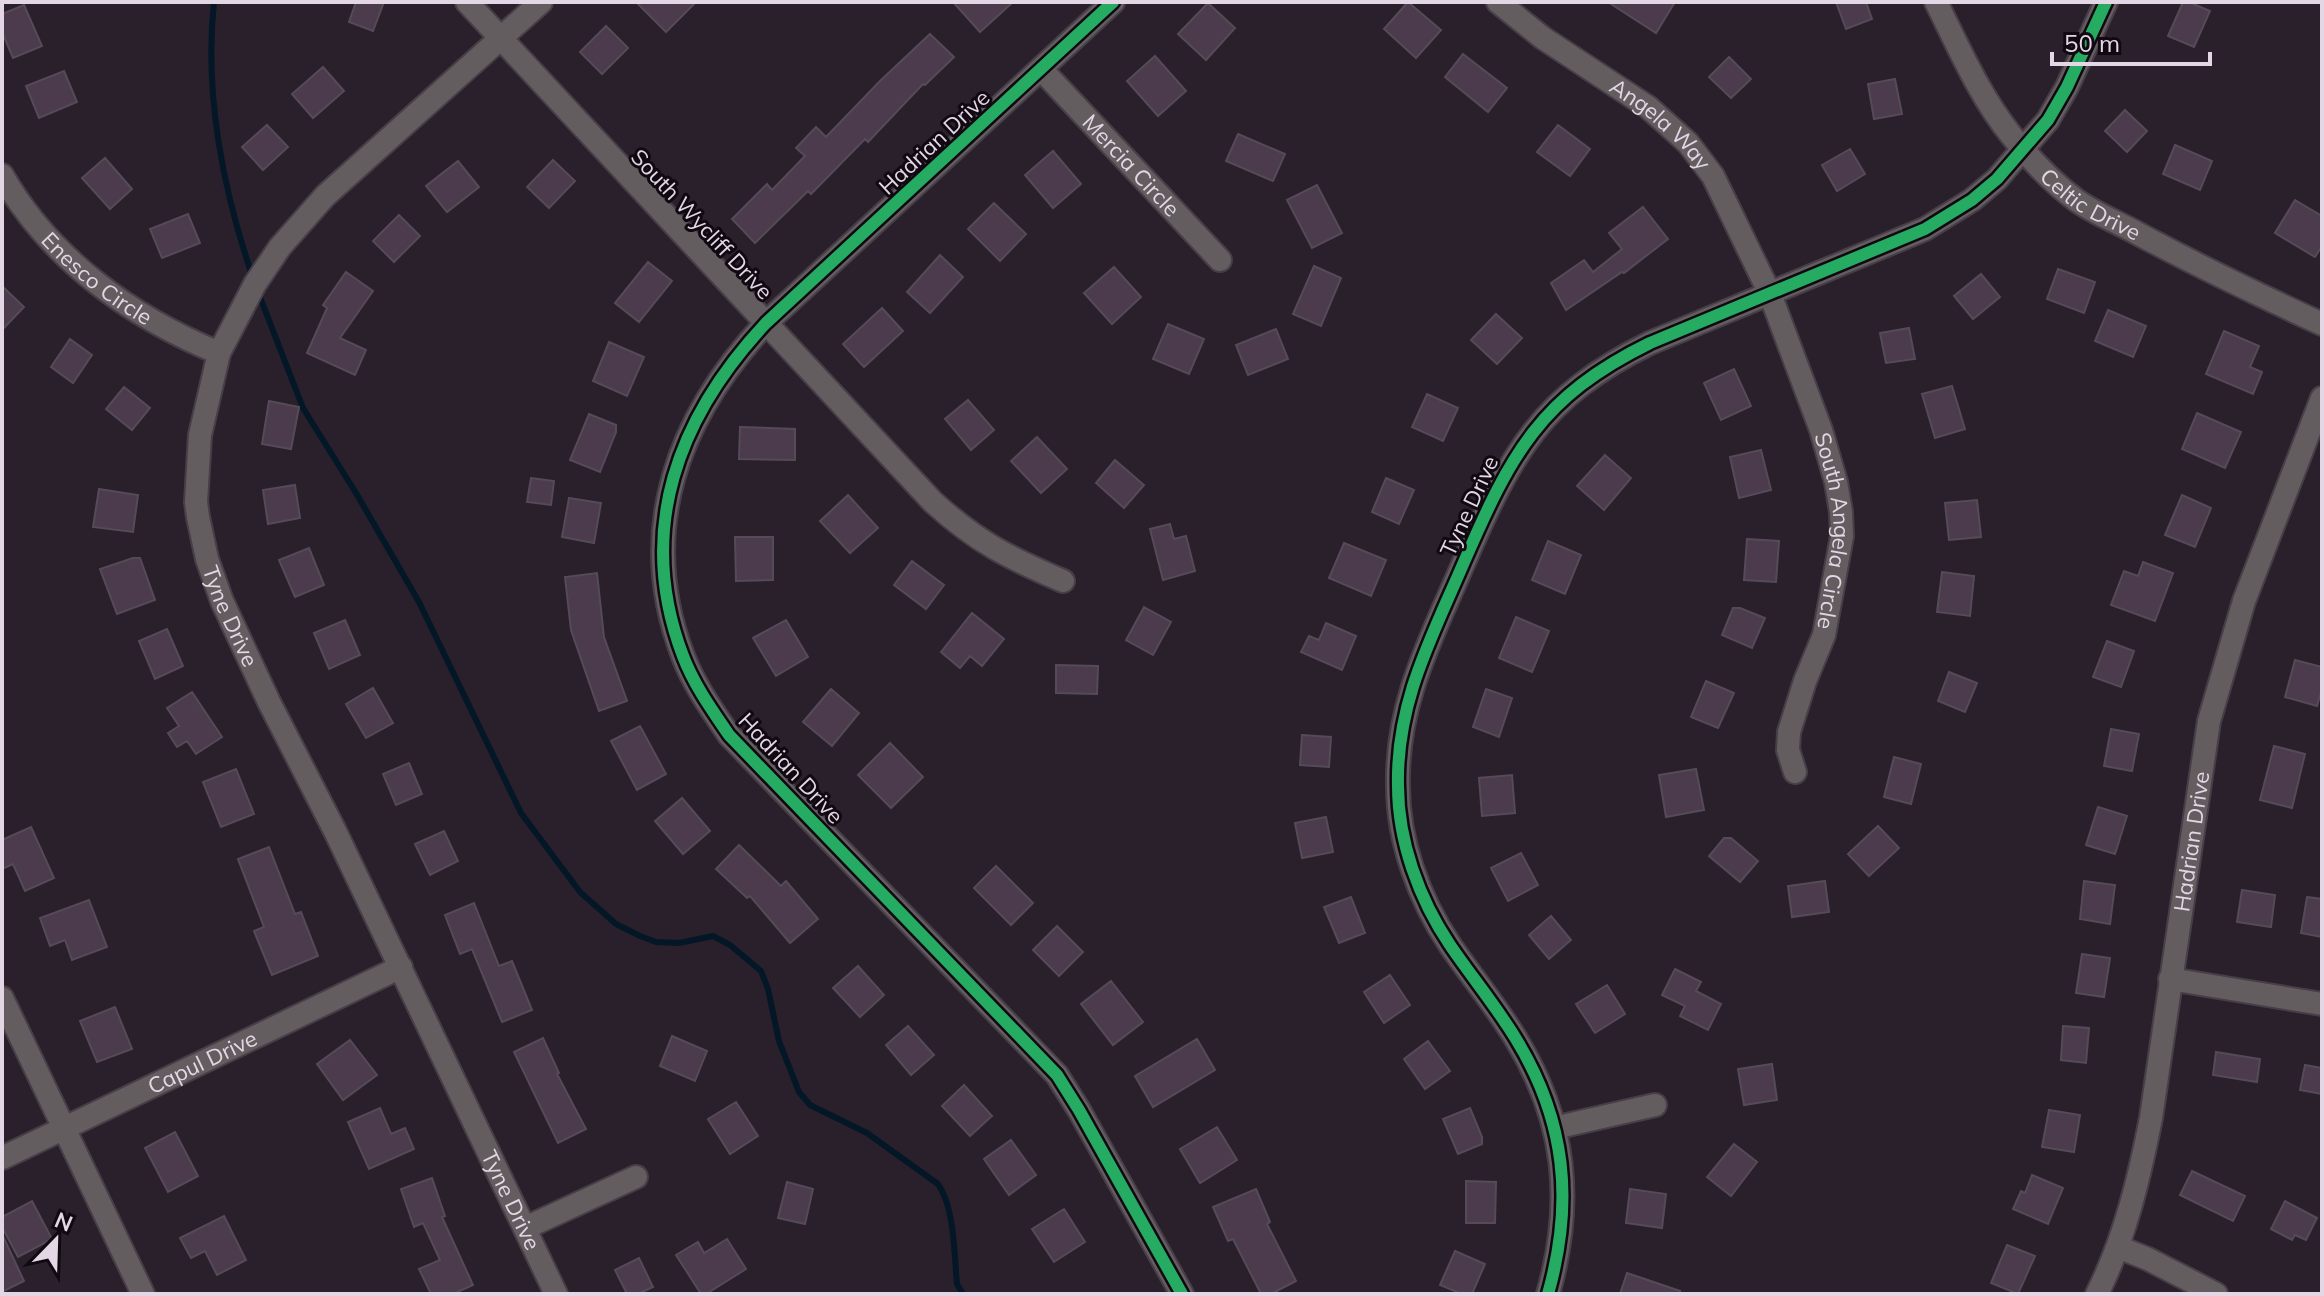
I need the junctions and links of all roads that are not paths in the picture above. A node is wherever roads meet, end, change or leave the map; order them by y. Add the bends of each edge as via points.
1 (467, 2) edge
2 (541, 2) edge
3 (1113, 2) edge
4 (1498, 2) edge
5 (1936, 2) edge
6 (2106, 2) edge
7 (501, 38) junction
8 (1041, 69) junction
9 (2024, 150) junction
10 (2, 175) edge
11 (1220, 260) dead end
12 (1770, 294) junction
13 (766, 323) junction
14 (2322, 324) edge
15 (219, 353) junction
16 (2322, 398) edge
17 (1063, 581) dead end
18 (1795, 772) dead end
19 (401, 967) junction
20 (2170, 979) junction
21 (2, 998) edge
22 (2322, 1004) edge
23 (1655, 1105) dead end
24 (1554, 1128) junction
25 (65, 1129) junction
26 (2, 1158) edge
27 (636, 1177) dead end
28 (525, 1228) junction
29 (2118, 1247) junction
30 (143, 1294) edge
31 (556, 1294) edge
32 (1182, 1294) edge
33 (1548, 1294) edge
34 (2097, 1294) edge
35 (2216, 1294) edge

1 - 7 street, South Wycliff Drive
2 - 7 street, Tyne Drive
3 - 8 street, Hadrian Drive
4 - 12 street, Angela Way via 1648,107 1688,143 1713,176
5 - 9 street, Celtic Drive via 1995,113
6 - 9 street, Tyne Drive via 2067,87
7 - 13 street, South Wycliff Drive
7 - 15 street, Tyne Drive via 302,221 255,284
8 - 11 street, Mercia Circle
8 - 13 street, Hadrian Drive
9 - 12 street, Tyne Drive via 1997,179 1946,218
9 - 14 street, Celtic Drive via 2094,211
10 - 15 street, Enesco Circle via 41,230 88,276 157,325
12 - 18 street, South Angela Circle via 1821,430 1841,512 1842,536 1824,635 1789,732
12 - 24 street, Tyne Drive via 1620,357 1561,400 1532,432 1485,512 1403,716 1397,787 1411,865 1448,942 1515,1037
13 - 17 street, South Wycliff Drive via 956,523 999,552
13 - 32 street, Hadrian Drive via 711,391 687,437 672,486 663,568 669,612 684,659 729,735 1057,1075
15 - 19 street, Tyne Drive via 197,467 198,517 207,559 269,702
16 - 20 street, Hadrian Drive via 2244,601 2209,721
19 - 25 street, Capul Drive
19 - 28 street, Tyne Drive
20 - 22 street
20 - 29 street, Hadrian Drive via 2146,1143
21 - 25 street
23 - 24 street
24 - 33 street, Tyne Drive via 1563,1211
25 - 26 street, Capul Drive
25 - 30 street
27 - 28 street
28 - 31 street, Tyne Drive
29 - 34 street, Hadrian Drive
29 - 35 street

